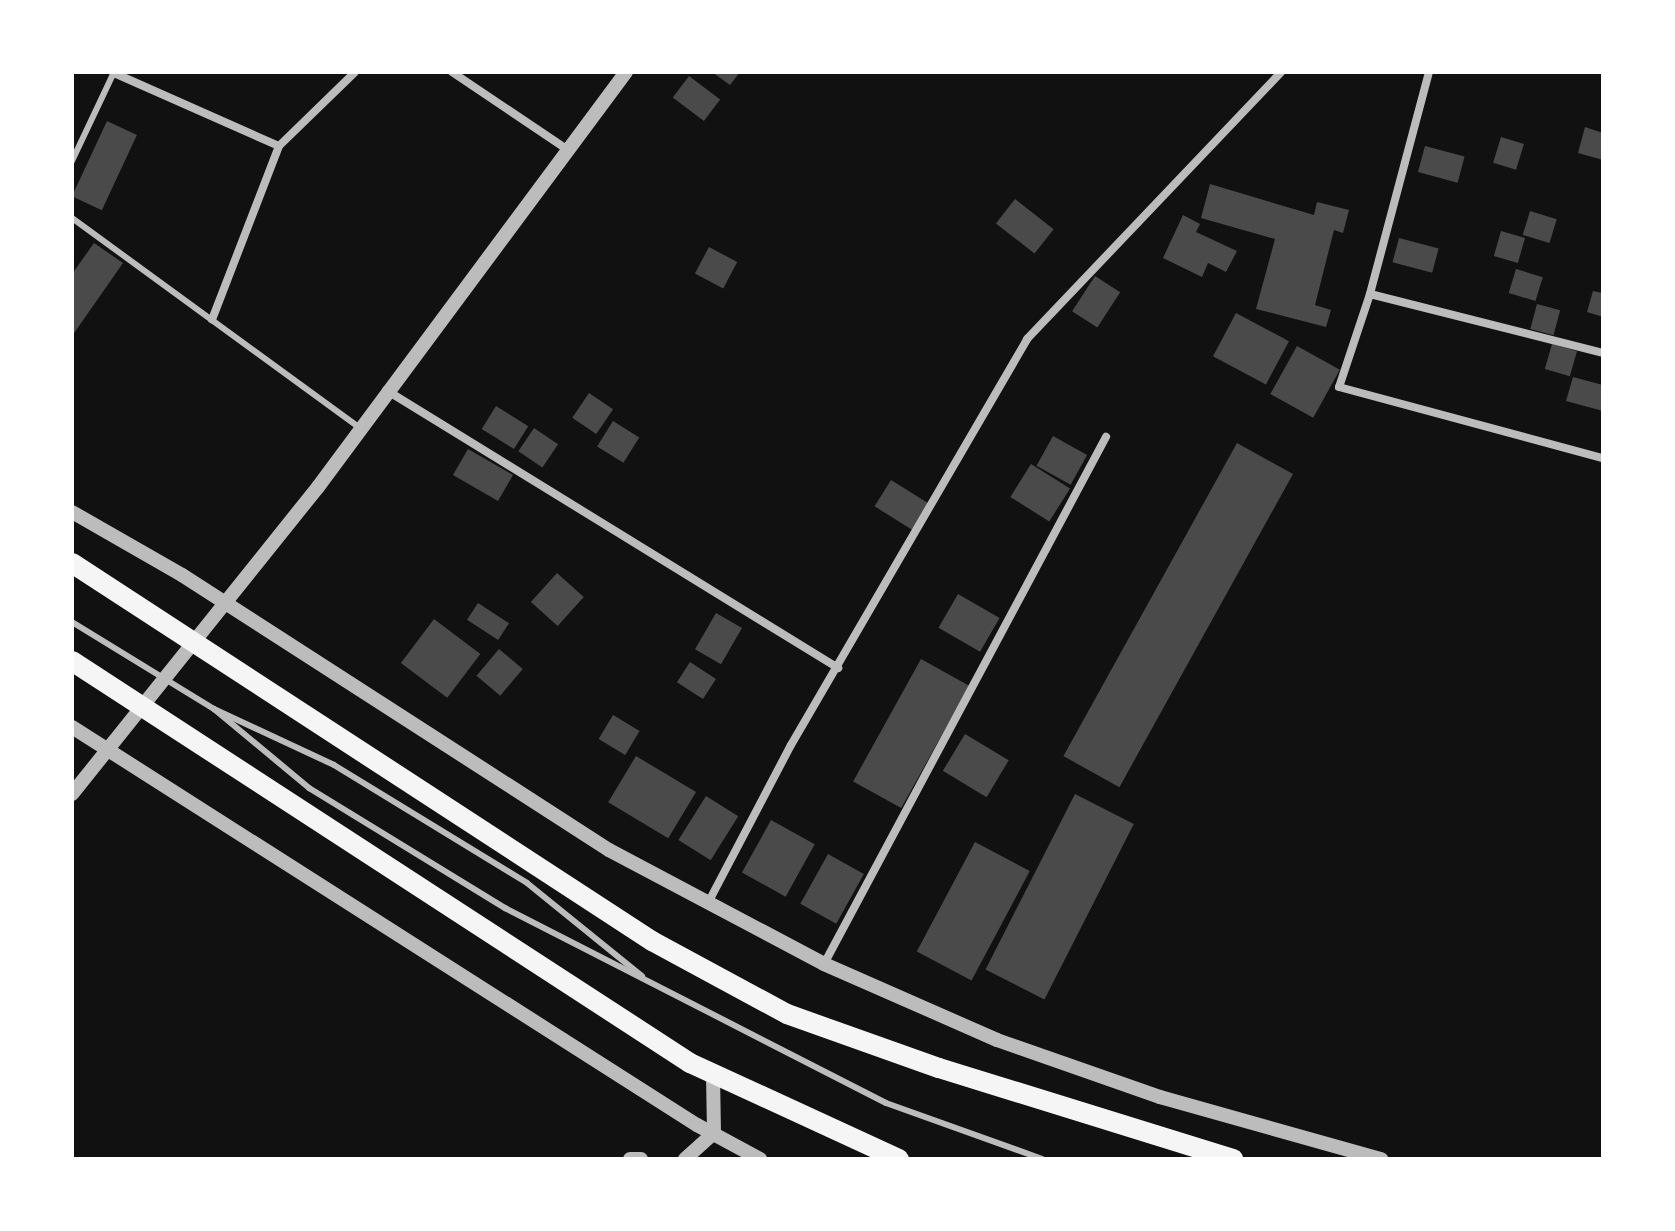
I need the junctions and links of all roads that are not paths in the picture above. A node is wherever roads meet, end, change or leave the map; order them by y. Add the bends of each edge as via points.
1 (114, 72) edge
2 (355, 72) edge
3 (452, 72) edge
4 (626, 72) edge
5 (1281, 72) edge
6 (1429, 72) edge
7 (279, 146) junction
8 (568, 150) junction
9 (72, 161) edge
10 (72, 218) edge
11 (1370, 294) junction
12 (212, 320) junction
13 (1603, 353) edge
14 (386, 390) junction
15 (361, 428) junction
16 (1106, 437) dead end
17 (1603, 458) edge
18 (72, 512) edge
19 (72, 563) edge
20 (227, 605) junction
21 (72, 622) edge
22 (198, 643) junction
23 (72, 661) edge
24 (838, 668) junction
25 (167, 680) junction
26 (145, 705) junction
27 (214, 709) junction
28 (72, 727) edge
29 (107, 748) junction
30 (72, 794) edge
31 (708, 903) junction
32 (824, 964) junction
33 (654, 986) junction
34 (713, 1075) junction
35 (714, 1133) junction
36 (630, 1159) edge
37 (641, 1159) edge
38 (685, 1159) edge
39 (760, 1159) edge
40 (899, 1159) edge
41 (1042, 1159) edge
42 (1233, 1159) edge
43 (1381, 1159) edge

1 - 7 street
1 - 9 lane
2 - 7 street
3 - 8 street
4 - 8 street
5 - 24 street via 1027,339
6 - 11 street
7 - 12 street
8 - 14 street
10 - 12 lane
11 - 13 street
11 - 17 street via 1339,387
12 - 15 lane
14 - 15 street
14 - 24 street
15 - 20 street
16 - 32 street
18 - 20 street
19 - 22 main road
20 - 22 street
20 - 31 street via 609,850
21 - 25 lane
22 - 25 street
22 - 42 main road via 652,941 787,1014 939,1068
23 - 26 main road
24 - 31 street
25 - 26 street
25 - 27 lane
26 - 29 street
26 - 34 main road
27 - 33 lane via 309,788 505,908
27 - 33 lane via 334,765 527,883
28 - 29 street
29 - 30 street
29 - 35 street
31 - 32 street
32 - 43 street via 1010,1045 1160,1097
33 - 41 lane via 886,1103
34 - 35 street
34 - 40 main road
35 - 38 street
35 - 39 street
36 - 37 street

